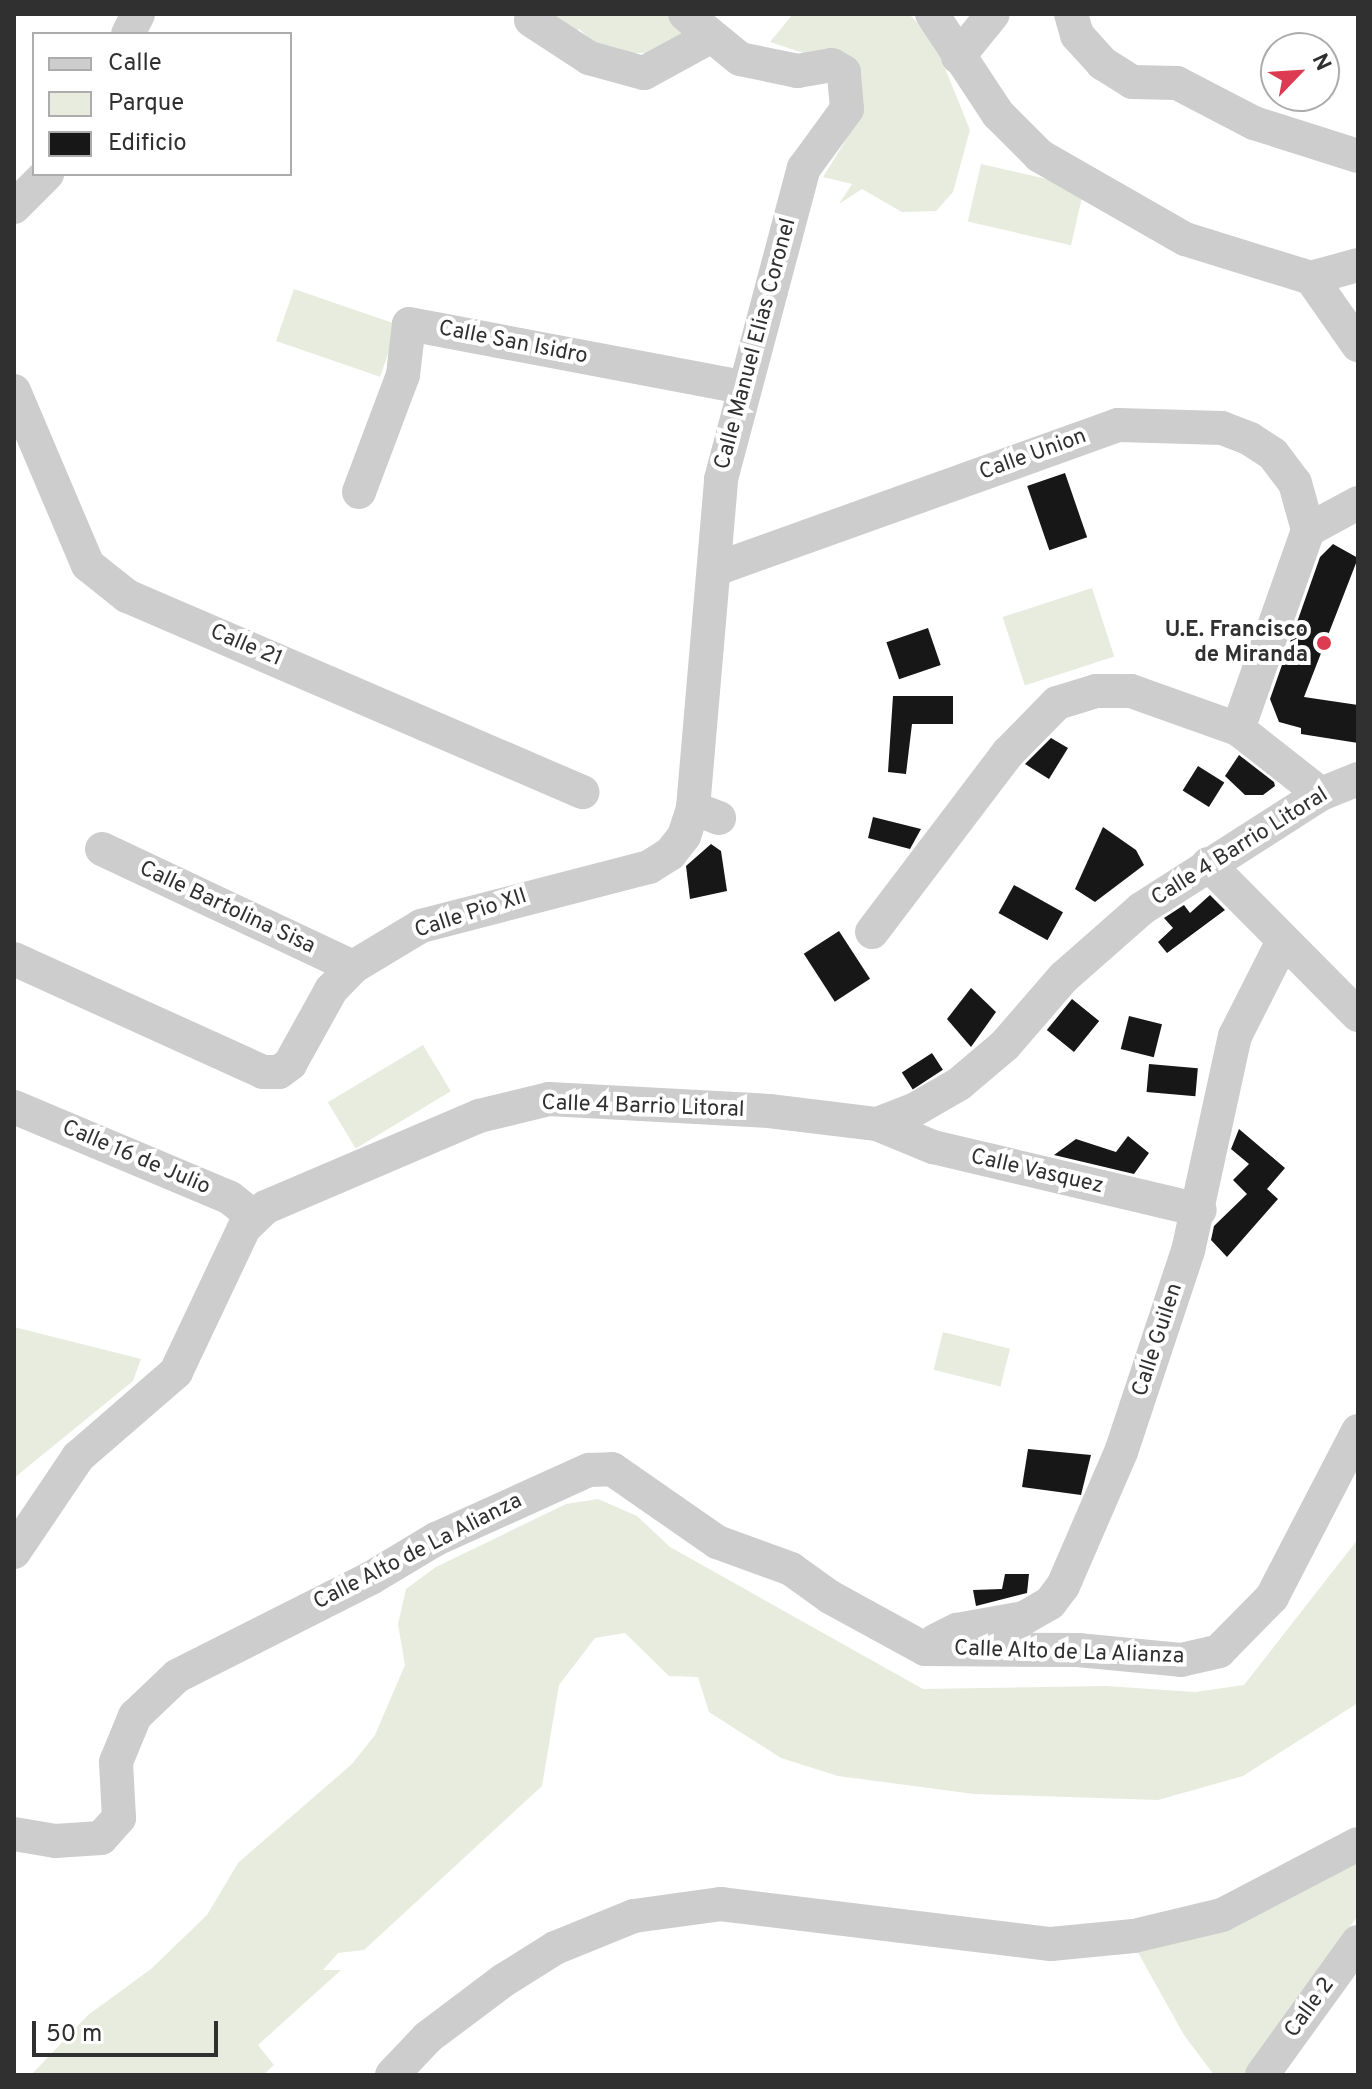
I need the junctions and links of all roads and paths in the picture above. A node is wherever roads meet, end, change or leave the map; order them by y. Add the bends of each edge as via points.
1 (138, 14) edge
2 (685, 14) edge
3 (932, 14) edge
4 (993, 14) edge
5 (1071, 14) edge
6 (531, 20) dead end
7 (129, 32) edge
8 (712, 36) junction
9 (958, 57) junction
10 (1358, 156) edge
11 (45, 176) edge
12 (14, 207) edge
13 (1358, 265) edge
14 (1311, 278) junction
15 (1358, 345) edge
16 (742, 387) junction
17 (14, 391) edge
18 (359, 492) dead end
19 (1358, 503) edge
20 (1308, 530) junction
21 (716, 569) junction
22 (1238, 729) junction
23 (1358, 779) edge
24 (583, 792) dead end
25 (1321, 794) junction
26 (706, 813) joint
27 (102, 849) dead end
28 (1208, 864) junction
29 (872, 932) dead end
30 (1283, 941) junction
31 (14, 959) edge
32 (353, 967) junction
33 (1358, 1015) edge
34 (14, 1107) edge
35 (877, 1124) junction
36 (1200, 1210) junction
37 (253, 1216) junction
38 (1358, 1431) edge
39 (14, 1552) edge
40 (925, 1649) junction
41 (14, 1834) edge
42 (1358, 1844) edge
43 (1358, 1942) edge
44 (392, 2075) edge
45 (1262, 2075) edge

1 - 7 street
2 - 8 street, Calle Manuel Elias Coronel
3 - 9 street
4 - 9 street
5 - 10 street via 1085,45 1132,82 1177,83 1254,123
6 - 8 street via 589,58 644,73
8 - 16 street, Calle Manuel Elias Coronel via 740,59 758,65 798,71 832,65 844,72 847,109 804,168
9 - 14 street via 998,114 1040,156 1185,239
11 - 12 street
13 - 14 street
14 - 15 street
16 - 18 street, Calle San Isidro via 409,324 403,375
16 - 21 street, Calle Manuel Elias Coronel via 721,479
17 - 24 street, Calle 21 via 88,565 127,596
19 - 20 street
20 - 21 street, Calle Union via 1295,483 1273,454 1250,439 1222,428 1118,425
20 - 22 street
21 - 26 street, Calle Manuel Elias Coronel
22 - 25 street
22 - 29 street via 1131,691 1096,691 1057,703 1008,753
23 - 25 street, Calle 4 Barrio Litoral
25 - 28 street, Calle 4 Barrio Litoral
26 - 32 street, Calle Pio XII via 670,854 649,867 421,926
27 - 32 street, Calle Bartolina Sisa
28 - 30 street
28 - 35 street, Calle 4 Barrio Litoral via 1141,909 1075,967 1005,1045 959,1084
30 - 33 street
30 - 36 street, Calle Guilen via 1235,1036
31 - 32 street, Calle Pio XII via 263,1072 279,1072 290,1064 331,990
34 - 37 street, Calle 16 de Julio via 230,1198
35 - 36 street, Calle Vasquez via 933,1147
35 - 37 street, Calle 4 Barrio Litoral via 769,1111 549,1099 479,1116
36 - 40 street, Calle Guilen via 1121,1452 1063,1586 1050,1603 1024,1618 957,1630
37 - 39 street via 176,1372 78,1457
38 - 40 street, Calle Alto de La Alianza via 1272,1597 1219,1651 1181,1660 1078,1650
40 - 41 street, Calle Alto de La Alianza via 830,1597 791,1569 717,1542 612,1469 589,1470 436,1539 371,1578 177,1676 135,1716 116,1762 119,1818 101,1838 55,1841
42 - 44 street via 1222,1915 1134,1936 1051,1944 720,1904 634,1916 555,1948 504,1980 428,2037
43 - 45 street, Calle 2

